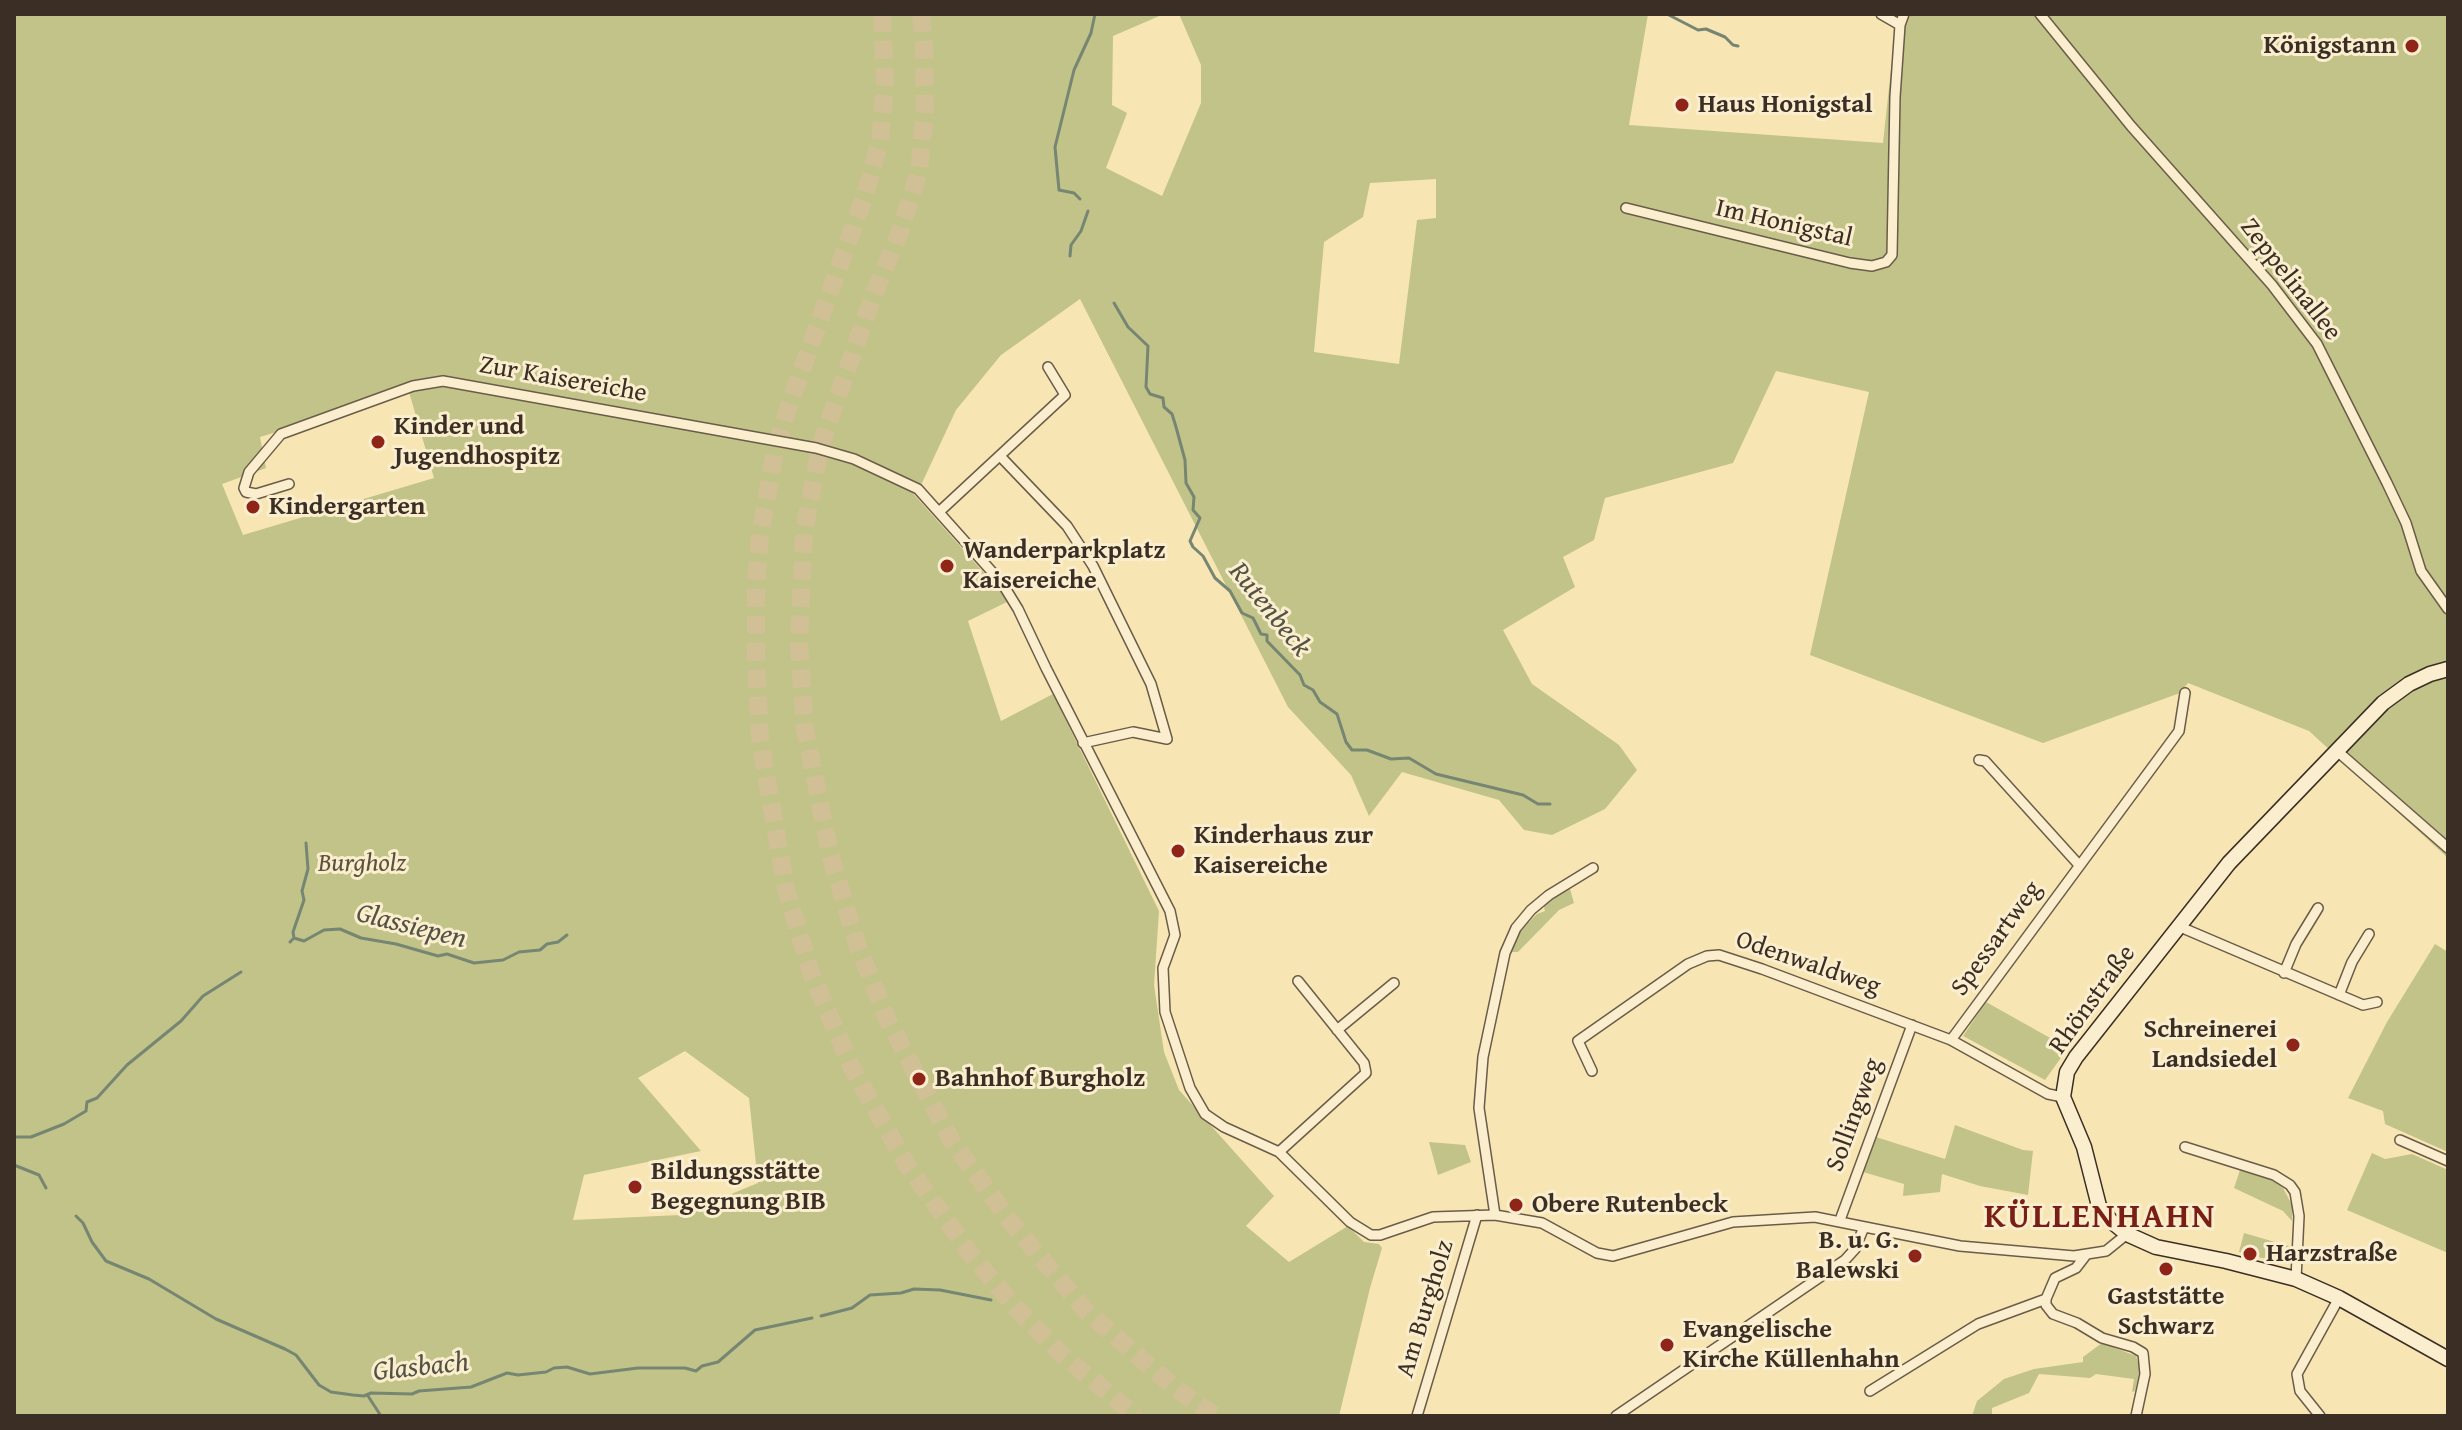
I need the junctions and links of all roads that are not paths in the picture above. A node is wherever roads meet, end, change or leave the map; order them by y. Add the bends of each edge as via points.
1 (1881, 14) edge
2 (1904, 14) edge
3 (2040, 14) edge
4 (1900, 25) junction
5 (1626, 208) dead end
6 (1048, 367) dead end
7 (1000, 456) junction
8 (289, 484) dead end
9 (939, 512) junction
10 (2448, 609) edge
11 (2448, 669) edge
12 (2185, 693) dead end
13 (1083, 743) junction
14 (2336, 750) junction
15 (1979, 760) dead end
16 (2448, 848) edge
17 (2079, 865) junction
18 (1593, 868) dead end
19 (2318, 908) dead end
20 (2178, 926) junction
21 (2369, 934) dead end
22 (2284, 973) junction
23 (1298, 981) dead end
24 (1394, 983) dead end
25 (2339, 995) junction
26 (2377, 1002) dead end
27 (1912, 1025) junction
28 (1337, 1030) junction
29 (1951, 1040) junction
30 (1592, 1071) dead end
31 (2063, 1097) junction
32 (2400, 1140) dead end
33 (2185, 1147) dead end
34 (1279, 1152) junction
35 (2448, 1161) edge
36 (1477, 1215) junction
37 (1495, 1215) junction
38 (1840, 1220) junction
39 (1864, 1227) junction
40 (2127, 1234) junction
41 (2086, 1255) junction
42 (2296, 1279) junction
43 (2339, 1298) junction
44 (2046, 1299) junction
45 (2448, 1359) edge
46 (1870, 1391) dead end
47 (1417, 1416) edge
48 (1616, 1416) edge
49 (2136, 1416) edge
50 (2320, 1416) edge

1 - 4 street
2 - 4 street, Im Honigstal
3 - 10 street, Zeppelinallee via 2317,344 2406,523 2421,571
4 - 5 street, Im Honigstal via 1892,255 1886,262 1850,263
6 - 7 street via 1065,395
7 - 9 street
7 - 13 street via 1067,526 1093,566 1151,684 1167,739 1133,732
8 - 9 street, Zur Kaisereiche via 256,494 244,488 249,472 281,434 413,386 443,381 816,448 918,489
9 - 13 street, Zur Kaisereiche via 1002,583
11 - 14 street, Rhönstraße via 2409,684
12 - 17 street, Spessartweg via 2179,731
13 - 34 street, Zur Kaisereiche via 1170,911 1175,935 1163,968 1163,991 1190,1088 1205,1114
14 - 16 street
14 - 20 street, Rhönstraße via 2229,863
15 - 17 street
17 - 29 street, Spessartweg
18 - 37 street via 1531,910 1505,953 1483,1057 1479,1108
19 - 22 street
20 - 22 street
20 - 31 street, Rhönstraße via 2076,1057
21 - 25 street
22 - 25 street
23 - 28 street
24 - 28 street
25 - 26 street via 2363,1005
27 - 29 street, Odenwaldweg
27 - 30 street, Odenwaldweg via 1745,963 1707,956 1578,1041
27 - 38 street, Sollingweg
28 - 34 street via 1366,1073
29 - 31 street, Odenwaldweg via 2048,1094
31 - 40 street, Rhönstraße via 2084,1147 2099,1206
32 - 35 street
33 - 42 street via 2290,1185 2299,1216
34 - 36 street, Zur Kaisereiche via 1350,1222 1371,1235 1433,1217
36 - 37 street
36 - 47 street, Am Burgholz
37 - 38 street via 1542,1223 1597,1253 1613,1256 1743,1220
38 - 39 street
39 - 41 street via 1960,1246
39 - 48 street via 1845,1260
40 - 41 street via 2106,1251
40 - 42 street via 2156,1247
41 - 44 street via 2076,1268 2055,1278
42 - 43 street
43 - 45 street
43 - 50 street via 2297,1374 2300,1391
44 - 46 street via 1978,1324
44 - 49 street via 2053,1314 2143,1353 2145,1374

